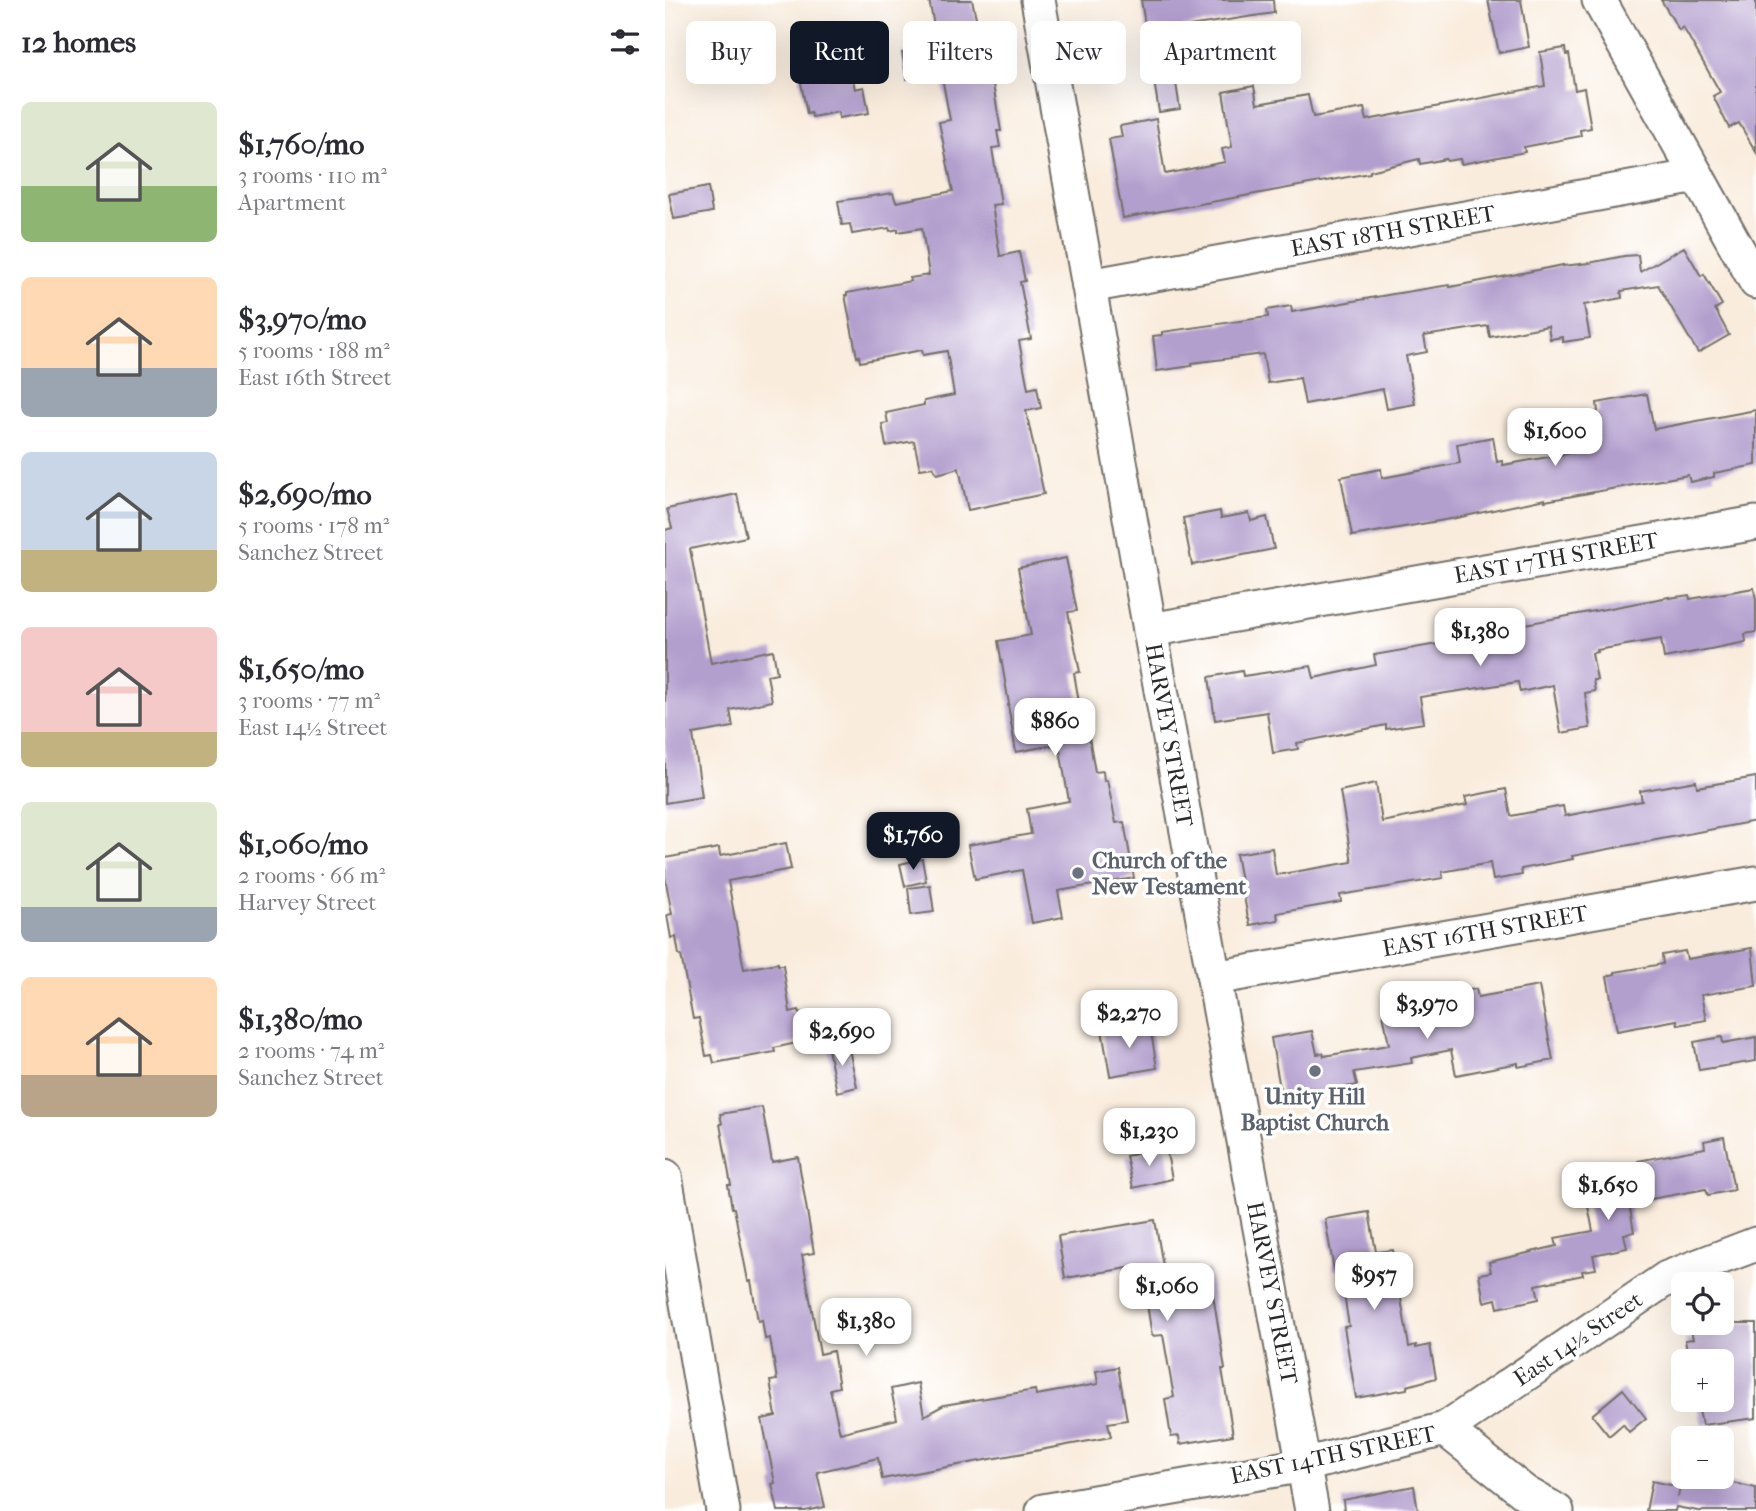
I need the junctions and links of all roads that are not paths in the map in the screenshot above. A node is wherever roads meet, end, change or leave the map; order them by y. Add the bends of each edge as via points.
1 (1038, 0) edge
2 (1599, 0) edge
3 (1697, 176) junction
4 (1756, 282) edge
5 (1089, 286) junction
6 (1756, 523) edge
7 (1150, 630) junction
8 (1756, 883) edge
9 (1214, 978) junction
10 (665, 1176) edge
11 (1756, 1244) edge
12 (1445, 1429) junction
13 (1304, 1465) junction
14 (723, 1511) edge
15 (1043, 1511) edge
16 (1312, 1511) edge
17 (1557, 1511) edge

1 - 5 street, HARVEY STREET
2 - 3 street
3 - 4 street
3 - 5 street, EAST 18TH STREET
5 - 7 street, HARVEY STREET
6 - 7 street, EAST 17TH STREET
7 - 9 street, HARVEY STREET
8 - 9 street, EAST 16TH STREET
9 - 13 street, HARVEY STREET
10 - 14 street
11 - 12 street, East 14½ Street via 1667,1278
12 - 13 street, EAST 14TH STREET
12 - 17 street, EAST 14TH STREET via 1524,1492
13 - 15 street, EAST 14TH STREET
13 - 16 street, HARVEY STREET

